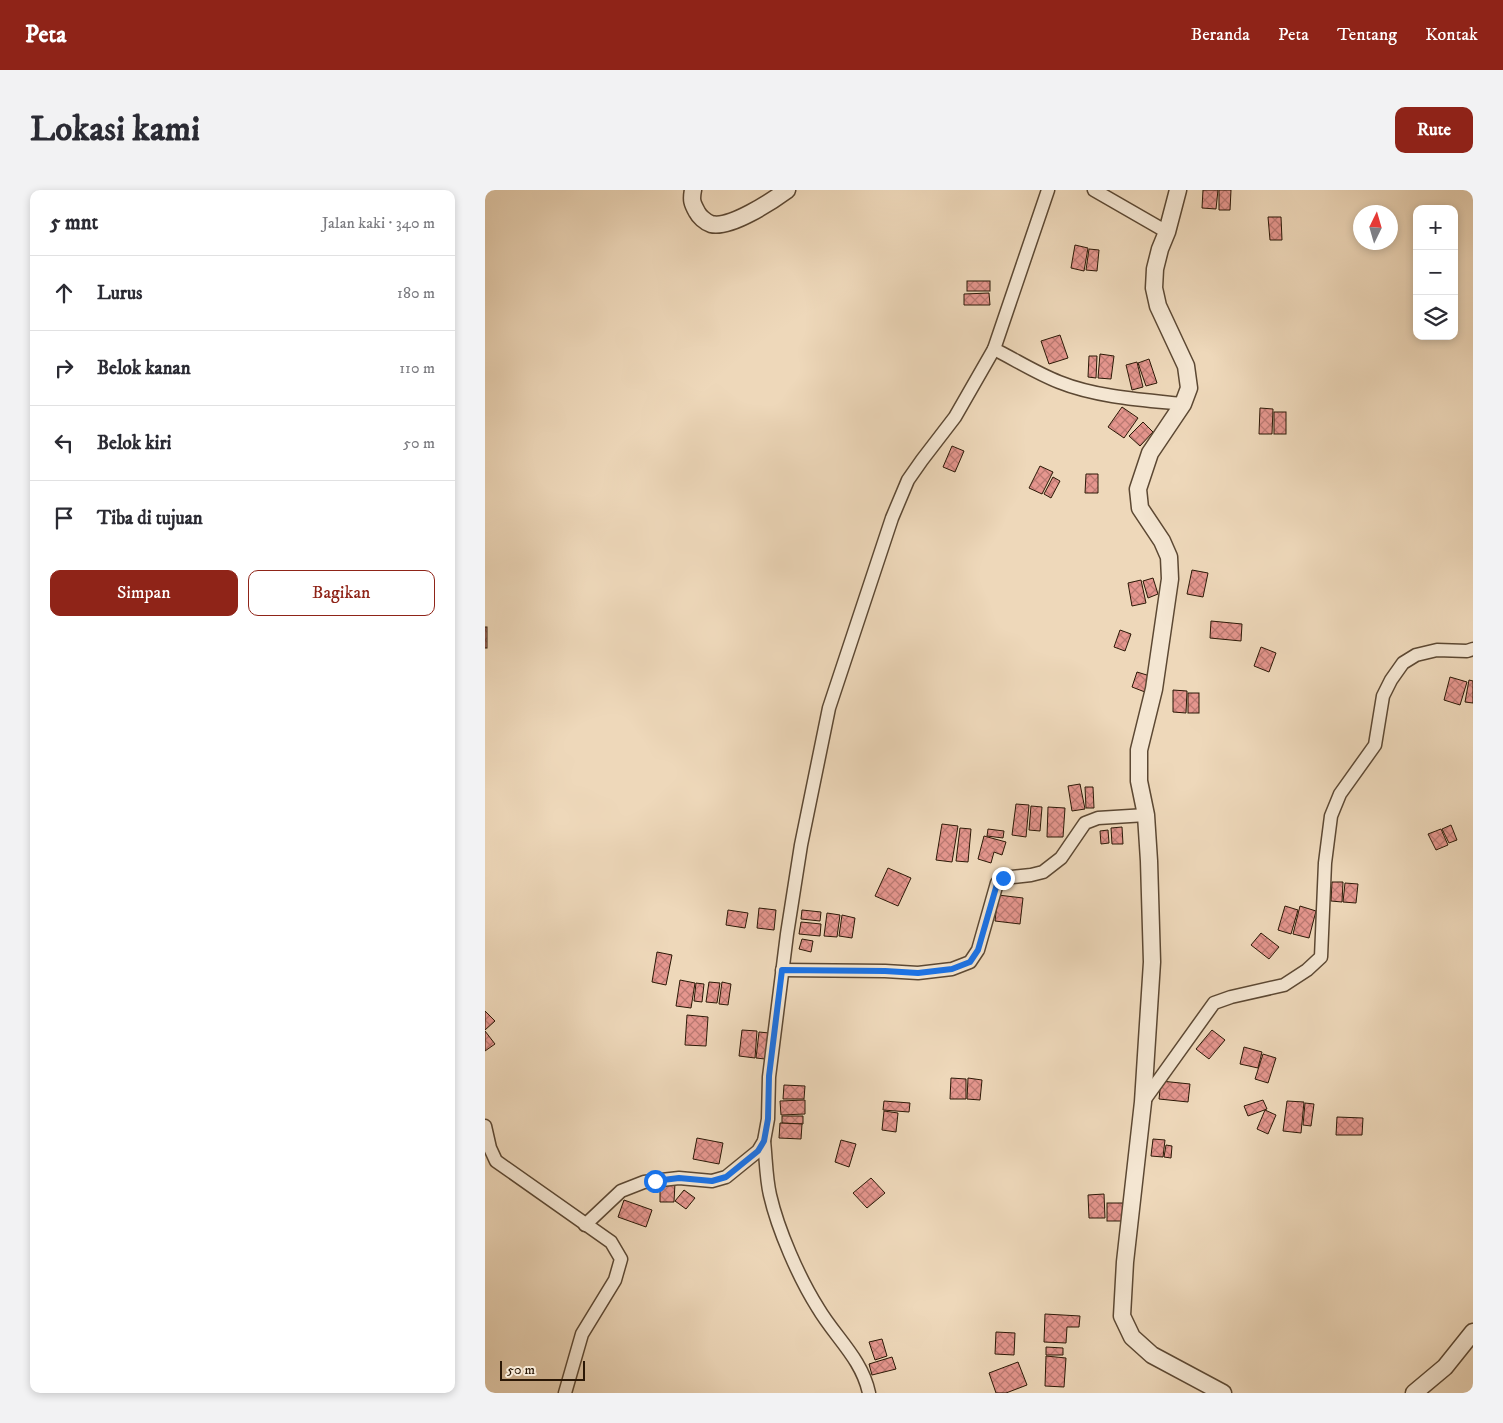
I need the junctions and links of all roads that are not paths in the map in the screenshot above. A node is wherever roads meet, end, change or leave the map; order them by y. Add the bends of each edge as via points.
1 (693, 190) edge
2 (787, 190) edge
3 (1048, 190) edge
4 (1094, 190) edge
5 (1178, 190) edge
6 (1167, 232) junction
7 (995, 349) junction
8 (1183, 404) junction
9 (1473, 649) edge
10 (1146, 815) junction
11 (782, 970) junction
12 (1143, 1102) junction
13 (485, 1126) edge
14 (764, 1141) junction
15 (585, 1225) junction
16 (1473, 1332) edge
17 (565, 1393) edge
18 (869, 1393) edge
19 (1223, 1393) edge
20 (1414, 1393) edge

1 - 2 street via 691,201 699,216 711,224 740,218 769,204
3 - 7 street
4 - 6 street
5 - 6 street
6 - 8 street via 1155,269 1154,288 1186,366 1189,388
7 - 8 street via 1061,383 1099,393
7 - 11 street via 955,417 908,480 892,518 829,708 801,845
8 - 10 street via 1150,452 1138,489 1140,508 1162,540 1169,558 1170,579 1154,689 1139,750 1139,782
9 - 12 street via 1437,650 1416,655 1403,663 1383,696 1375,745 1340,794 1331,816 1325,863 1321,957 1285,985 1214,1004
10 - 11 street via 1098,818 1085,823 1061,858 1043,872 1003,878 997,884 978,950 970,962 952,969 918,973
10 - 12 street via 1152,962
11 - 14 street
12 - 19 street via 1122,1316 1132,1338 1152,1355
13 - 15 street via 496,1162
14 - 15 street via 758,1151 726,1177 712,1181 679,1178 643,1182 621,1191
14 - 18 street via 770,1195 789,1252 817,1307 859,1365
15 - 17 street via 611,1242 621,1259 615,1280 582,1334
16 - 20 street via 1445,1368

